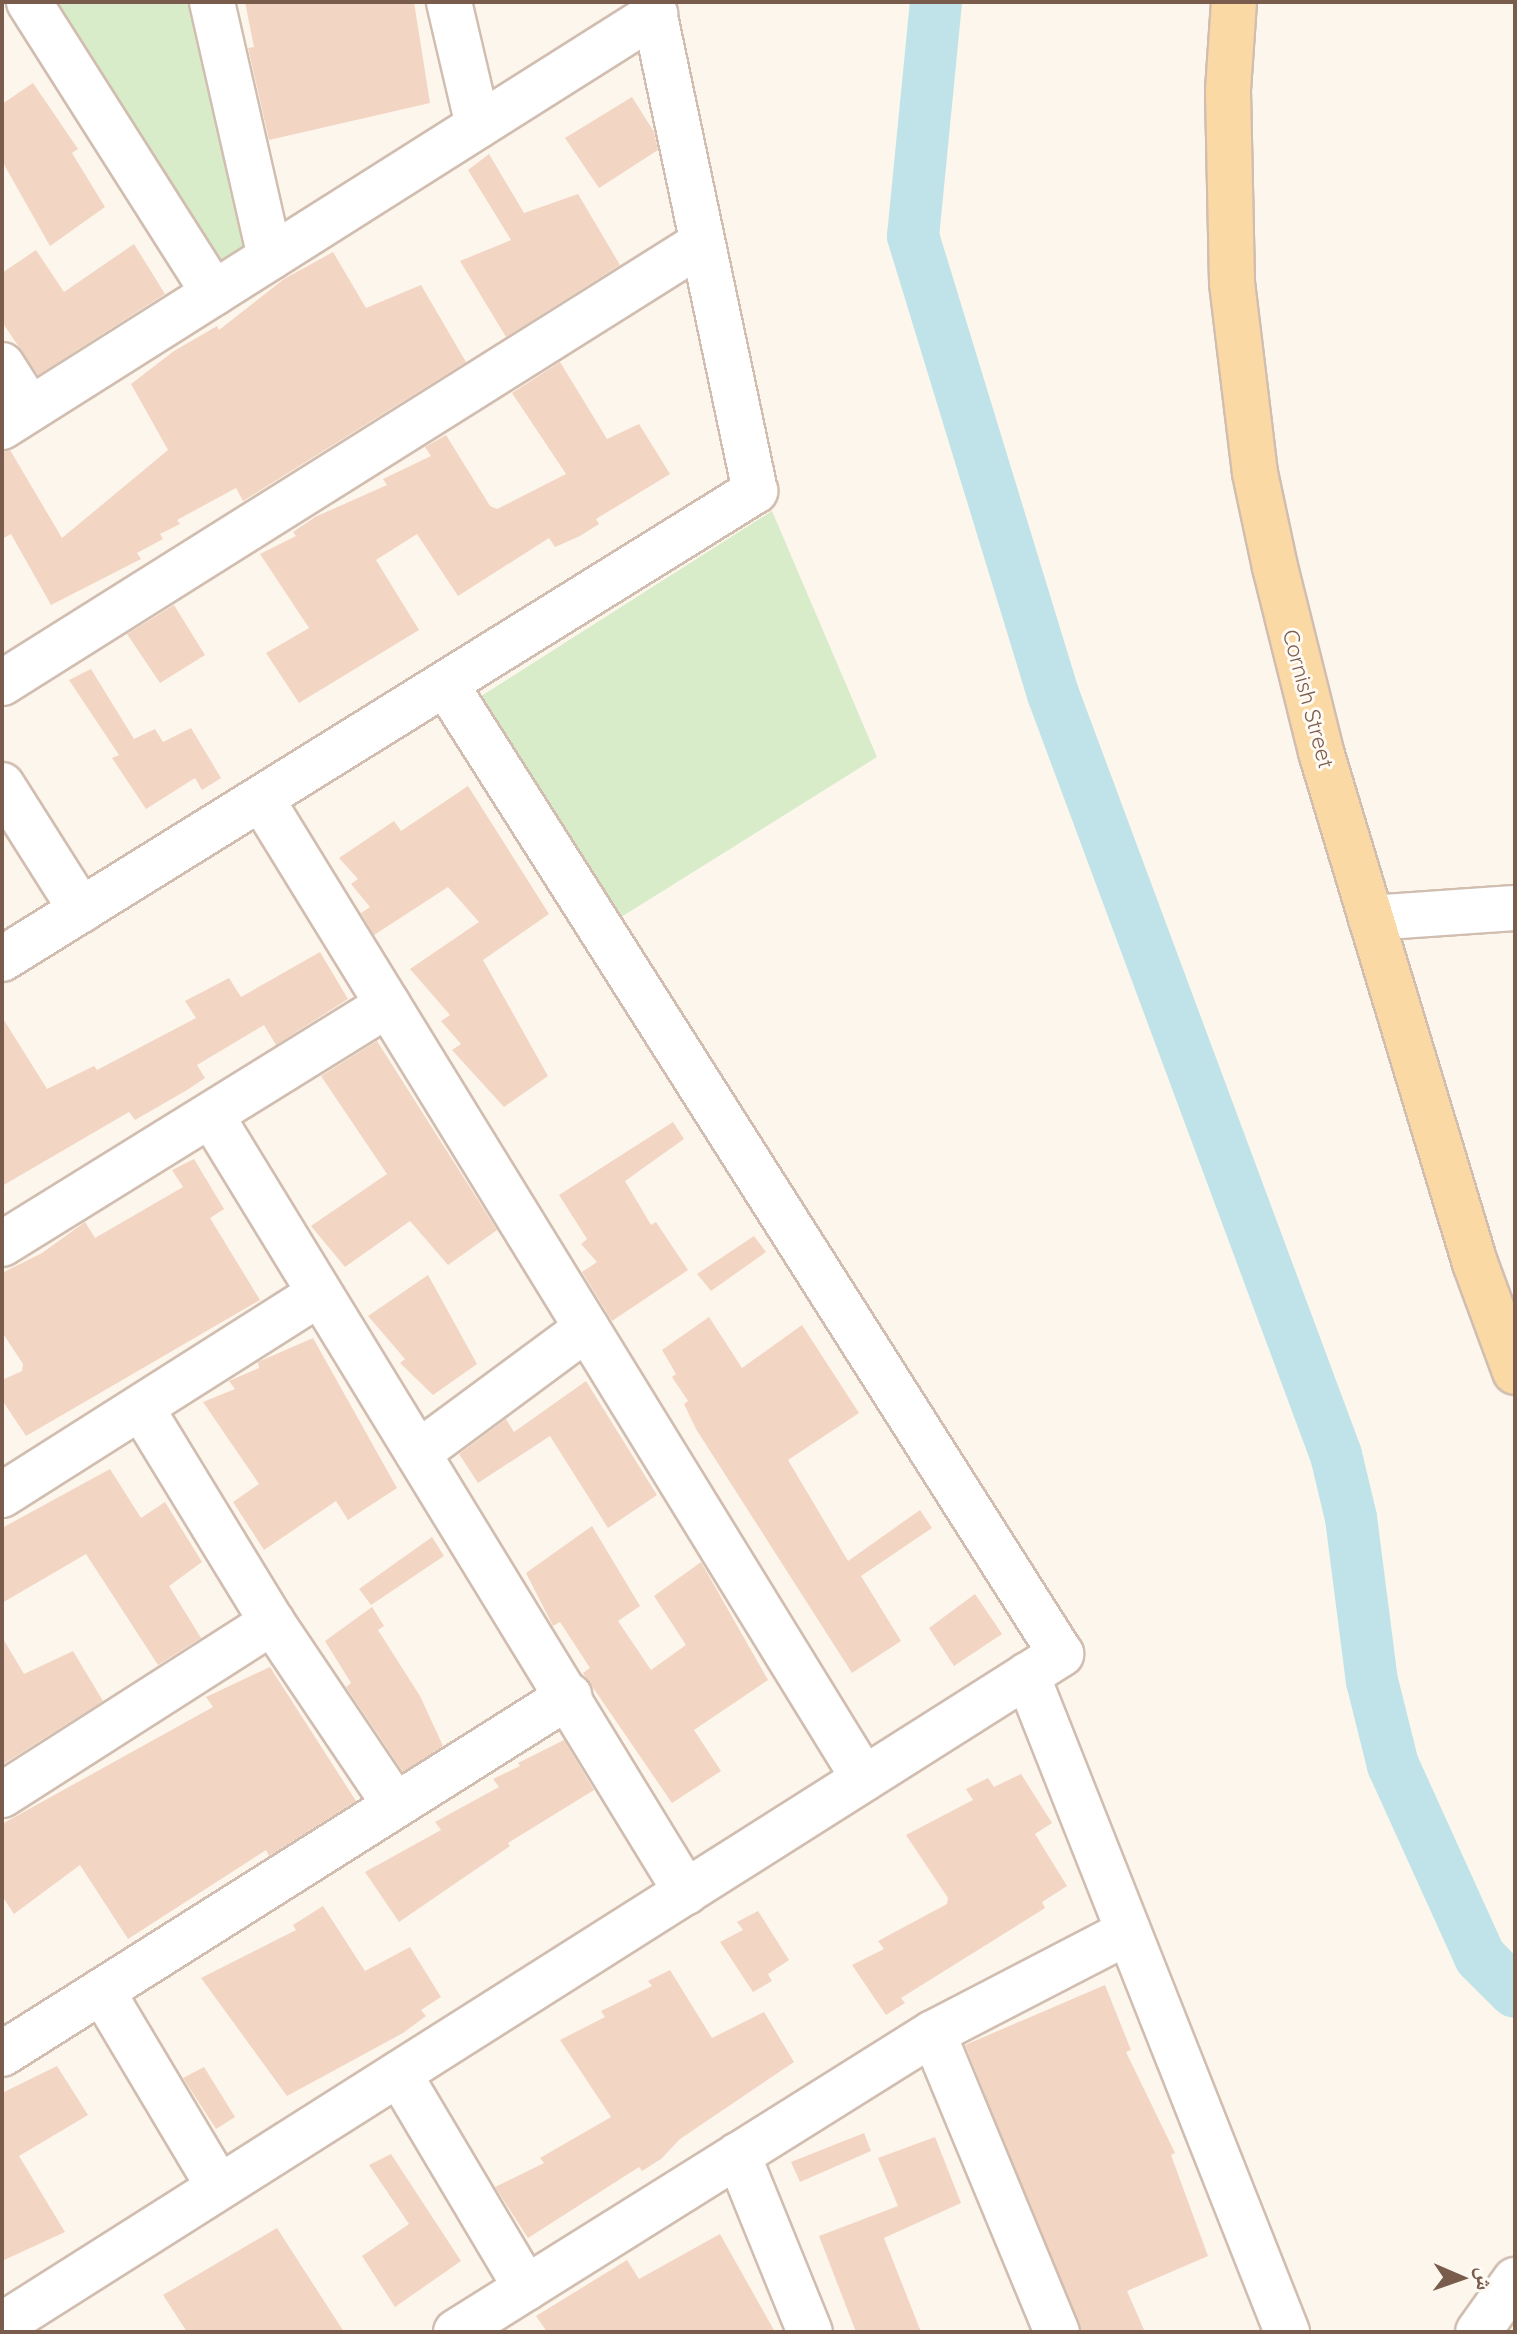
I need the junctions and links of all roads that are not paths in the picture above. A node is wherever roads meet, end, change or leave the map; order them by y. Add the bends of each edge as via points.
1 (29, 2) edge
2 (212, 2) edge
3 (449, 2) edge
4 (1234, 2) edge
5 (654, 8) edge
6 (478, 126) junction
7 (702, 243) junction
8 (270, 257) junction
9 (214, 293) junction
10 (2, 365) edge
11 (16, 418) edge
12 (2, 683) edge
13 (446, 685) junction
14 (2, 785) edge
15 (262, 800) junction
16 (1515, 908) edge
17 (81, 910) junction
18 (1371, 918) junction
19 (2, 959) edge
20 (388, 1005) junction
21 (211, 1115) junction
22 (2, 1244) edge
23 (319, 1294) junction
24 (587, 1328) junction
25 (1515, 1372) edge
26 (142, 1409) junction
27 (418, 1453) junction
28 (2, 1495) edge
29 (272, 1622) junction
30 (1027, 1675) junction
31 (569, 1696) junction
32 (864, 1779) junction
33 (2, 1795) edge
34 (395, 1805) junction
35 (686, 1892) junction
36 (1126, 1933) junction
37 (102, 1991) junction
38 (933, 2033) junction
39 (2, 2054) edge
40 (399, 2074) junction
41 (738, 2155) junction
42 (219, 2187) junction
43 (1515, 2280) edge
44 (526, 2288) junction
45 (2, 2325) edge
46 (456, 2332) edge
47 (810, 2332) edge
48 (1057, 2332) edge
49 (1287, 2332) edge
50 (1478, 2332) edge

1 - 9 street
2 - 8 street
3 - 6 street
4 - 18 main road, Cornish Street via 1228,91 1231,267 1255,473 1297,660
5 - 6 street
5 - 7 street
6 - 8 street
7 - 12 street
7 - 13 street via 755,491
8 - 9 street
9 - 11 street
10 - 11 street
13 - 15 street
13 - 30 street via 1061,1654
14 - 17 street
15 - 17 street
15 - 20 street
16 - 18 street
17 - 19 street
18 - 25 main road, Cornish Street via 1475,1263
20 - 21 street
20 - 24 street
21 - 22 street
21 - 23 street
23 - 26 street
23 - 27 street
24 - 27 street
24 - 32 street
26 - 28 street
26 - 29 street
27 - 31 street
29 - 33 street
29 - 34 street
30 - 32 street
30 - 36 street
31 - 34 street
31 - 35 street
32 - 35 street
34 - 37 street
35 - 40 street
36 - 38 street
36 - 49 street
37 - 39 street
37 - 42 street
38 - 41 street
38 - 48 street
40 - 42 street
40 - 44 street
41 - 44 street
41 - 47 street
42 - 45 street
43 - 50 street
44 - 46 street

